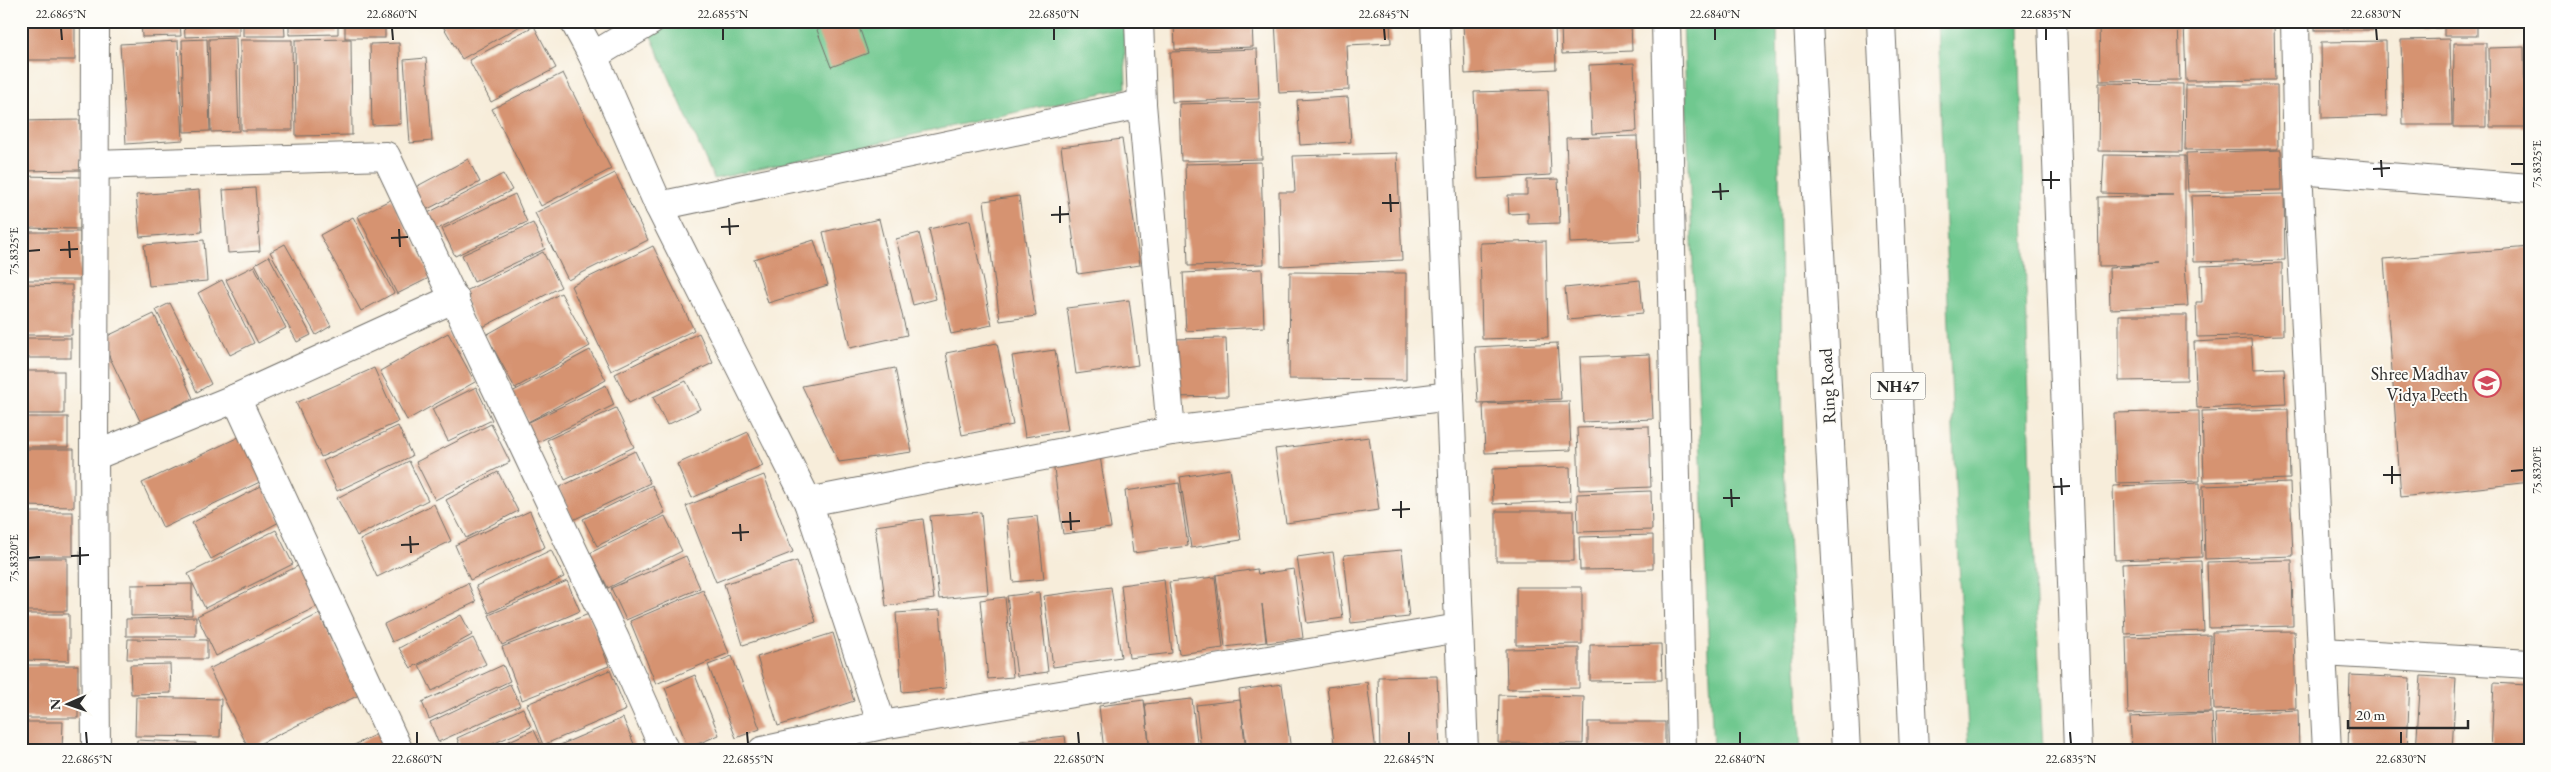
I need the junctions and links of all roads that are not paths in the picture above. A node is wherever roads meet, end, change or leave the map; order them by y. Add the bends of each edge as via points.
1 (95, 21) edge
2 (574, 21) edge
3 (652, 21) edge
4 (1139, 21) edge
5 (1435, 21) edge
6 (1666, 21) edge
7 (1808, 21) edge
8 (1881, 21) edge
9 (2052, 21) edge
10 (2295, 21) edge
11 (593, 56) junction
12 (1142, 104) junction
13 (94, 165) junction
14 (2298, 170) junction
15 (2530, 188) edge
16 (659, 206) junction
17 (454, 298) junction
18 (1450, 396) junction
19 (236, 398) junction
20 (1172, 430) junction
21 (94, 456) junction
22 (808, 502) junction
23 (1460, 628) junction
24 (2324, 652) junction
25 (2530, 664) edge
26 (882, 725) junction
27 (96, 751) edge
28 (399, 751) edge
29 (665, 751) edge
30 (762, 751) edge
31 (1464, 751) edge
32 (1682, 751) edge
33 (1846, 751) edge
34 (1914, 751) edge
35 (2078, 751) edge
36 (2327, 751) edge

1 - 13 main road
2 - 11 main road
3 - 11 main road
4 - 12 main road
5 - 18 main road
6 - 32 main road
7 - 33 main road, Ring Road
8 - 34 main road, NH47
9 - 35 main road
10 - 14 main road
11 - 16 main road
12 - 16 main road
12 - 20 main road
13 - 17 main road via 386,156
13 - 21 main road
14 - 15 main road
14 - 24 main road
16 - 22 main road
17 - 19 main road
17 - 29 main road
18 - 20 main road
18 - 23 main road
19 - 21 main road
19 - 28 main road
20 - 22 main road
21 - 27 main road
22 - 26 main road
23 - 26 main road
23 - 31 main road
24 - 25 main road
24 - 36 main road
26 - 30 main road

